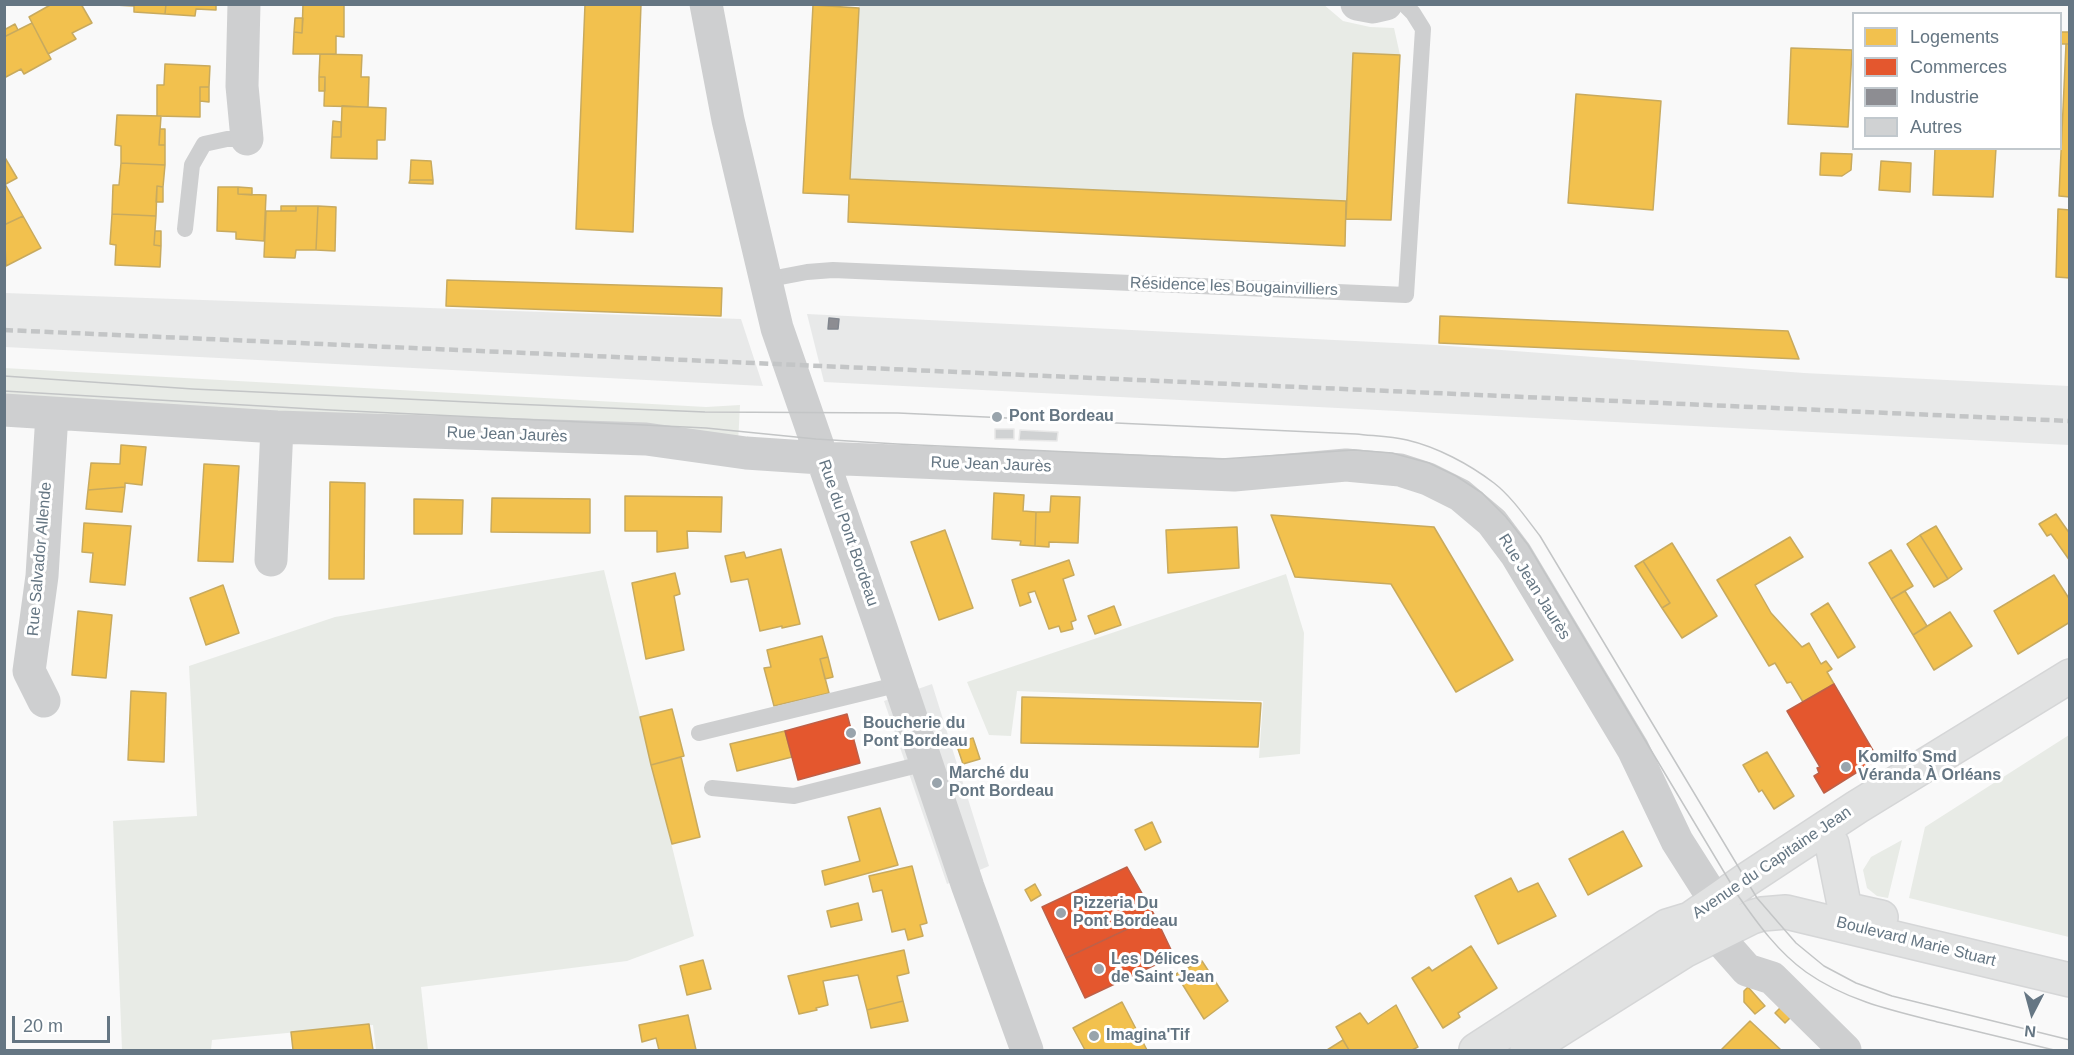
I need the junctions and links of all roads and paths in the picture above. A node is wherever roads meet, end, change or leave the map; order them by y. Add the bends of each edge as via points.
1 (244, 4) edge
2 (706, 4) edge
3 (1357, 4) edge
4 (1386, 4) edge
5 (1404, 4) edge
6 (247, 138) joint
7 (185, 229) dead end
8 (765, 280) junction
9 (4, 410) edge
10 (52, 414) junction
11 (277, 427) junction
12 (821, 458) junction
13 (272, 560) dead end
14 (2070, 676) edge
15 (900, 684) junction
16 (2070, 694) edge
17 (44, 701) dead end
18 (699, 733) dead end
19 (926, 763) junction
20 (712, 788) dead end
21 (1832, 844) junction
22 (1845, 909) junction
23 (1738, 911) junction
24 (2070, 963) edge
25 (2070, 980) edge
26 (1027, 1050) edge
27 (1476, 1050) edge
28 (1499, 1050) edge
29 (1527, 1050) edge
30 (1845, 1050) edge

1 - 6 street via 242,86
2 - 8 street, Rue du Pont Bordeau
3 - 4 street
5 - 8 lane, Résidence les Bougainvilliers via 1423,29 1406,295 833,270
6 - 7 lane via 204,144 192,165
8 - 12 street, Rue du Pont Bordeau
9 - 10 street, Rue Jean Jaurès
10 - 11 street, Rue Jean Jaurès
10 - 17 street, Rue Salvador Allende via 42,576 29,671
11 - 12 street, Rue Jean Jaurès via 646,439 746,453
11 - 13 street
12 - 15 street, Rue du Pont Bordeau
12 - 23 street, Rue Jean Jaurès via 1234,476 1346,465 1400,470 1428,479 1460,495 1492,522 1516,554 1633,749 1677,841
14 - 23 main road, Avenue du Capitaine Jean via 1746,879
15 - 18 lane
15 - 19 street, Rue du Pont Bordeau
16 - 21 main road, Avenue du Capitaine Jean
19 - 20 lane via 794,796
19 - 26 street, Rue du Pont Bordeau
21 - 22 main road
21 - 23 main road, Avenue du Capitaine Jean
22 - 23 main road, Boulevard Marie Stuart
22 - 24 main road, Boulevard Marie Stuart
23 - 25 main road, Boulevard Marie Stuart via 1786,912
23 - 27 main road, Avenue du Capitaine Jean via 1667,926
23 - 28 main road, Avenue du Capitaine Jean via 1676,938
23 - 29 main road, Avenue du Capitaine Jean via 1684,951
23 - 30 street, Rue Jean Jaurès via 1747,970 1772,978

